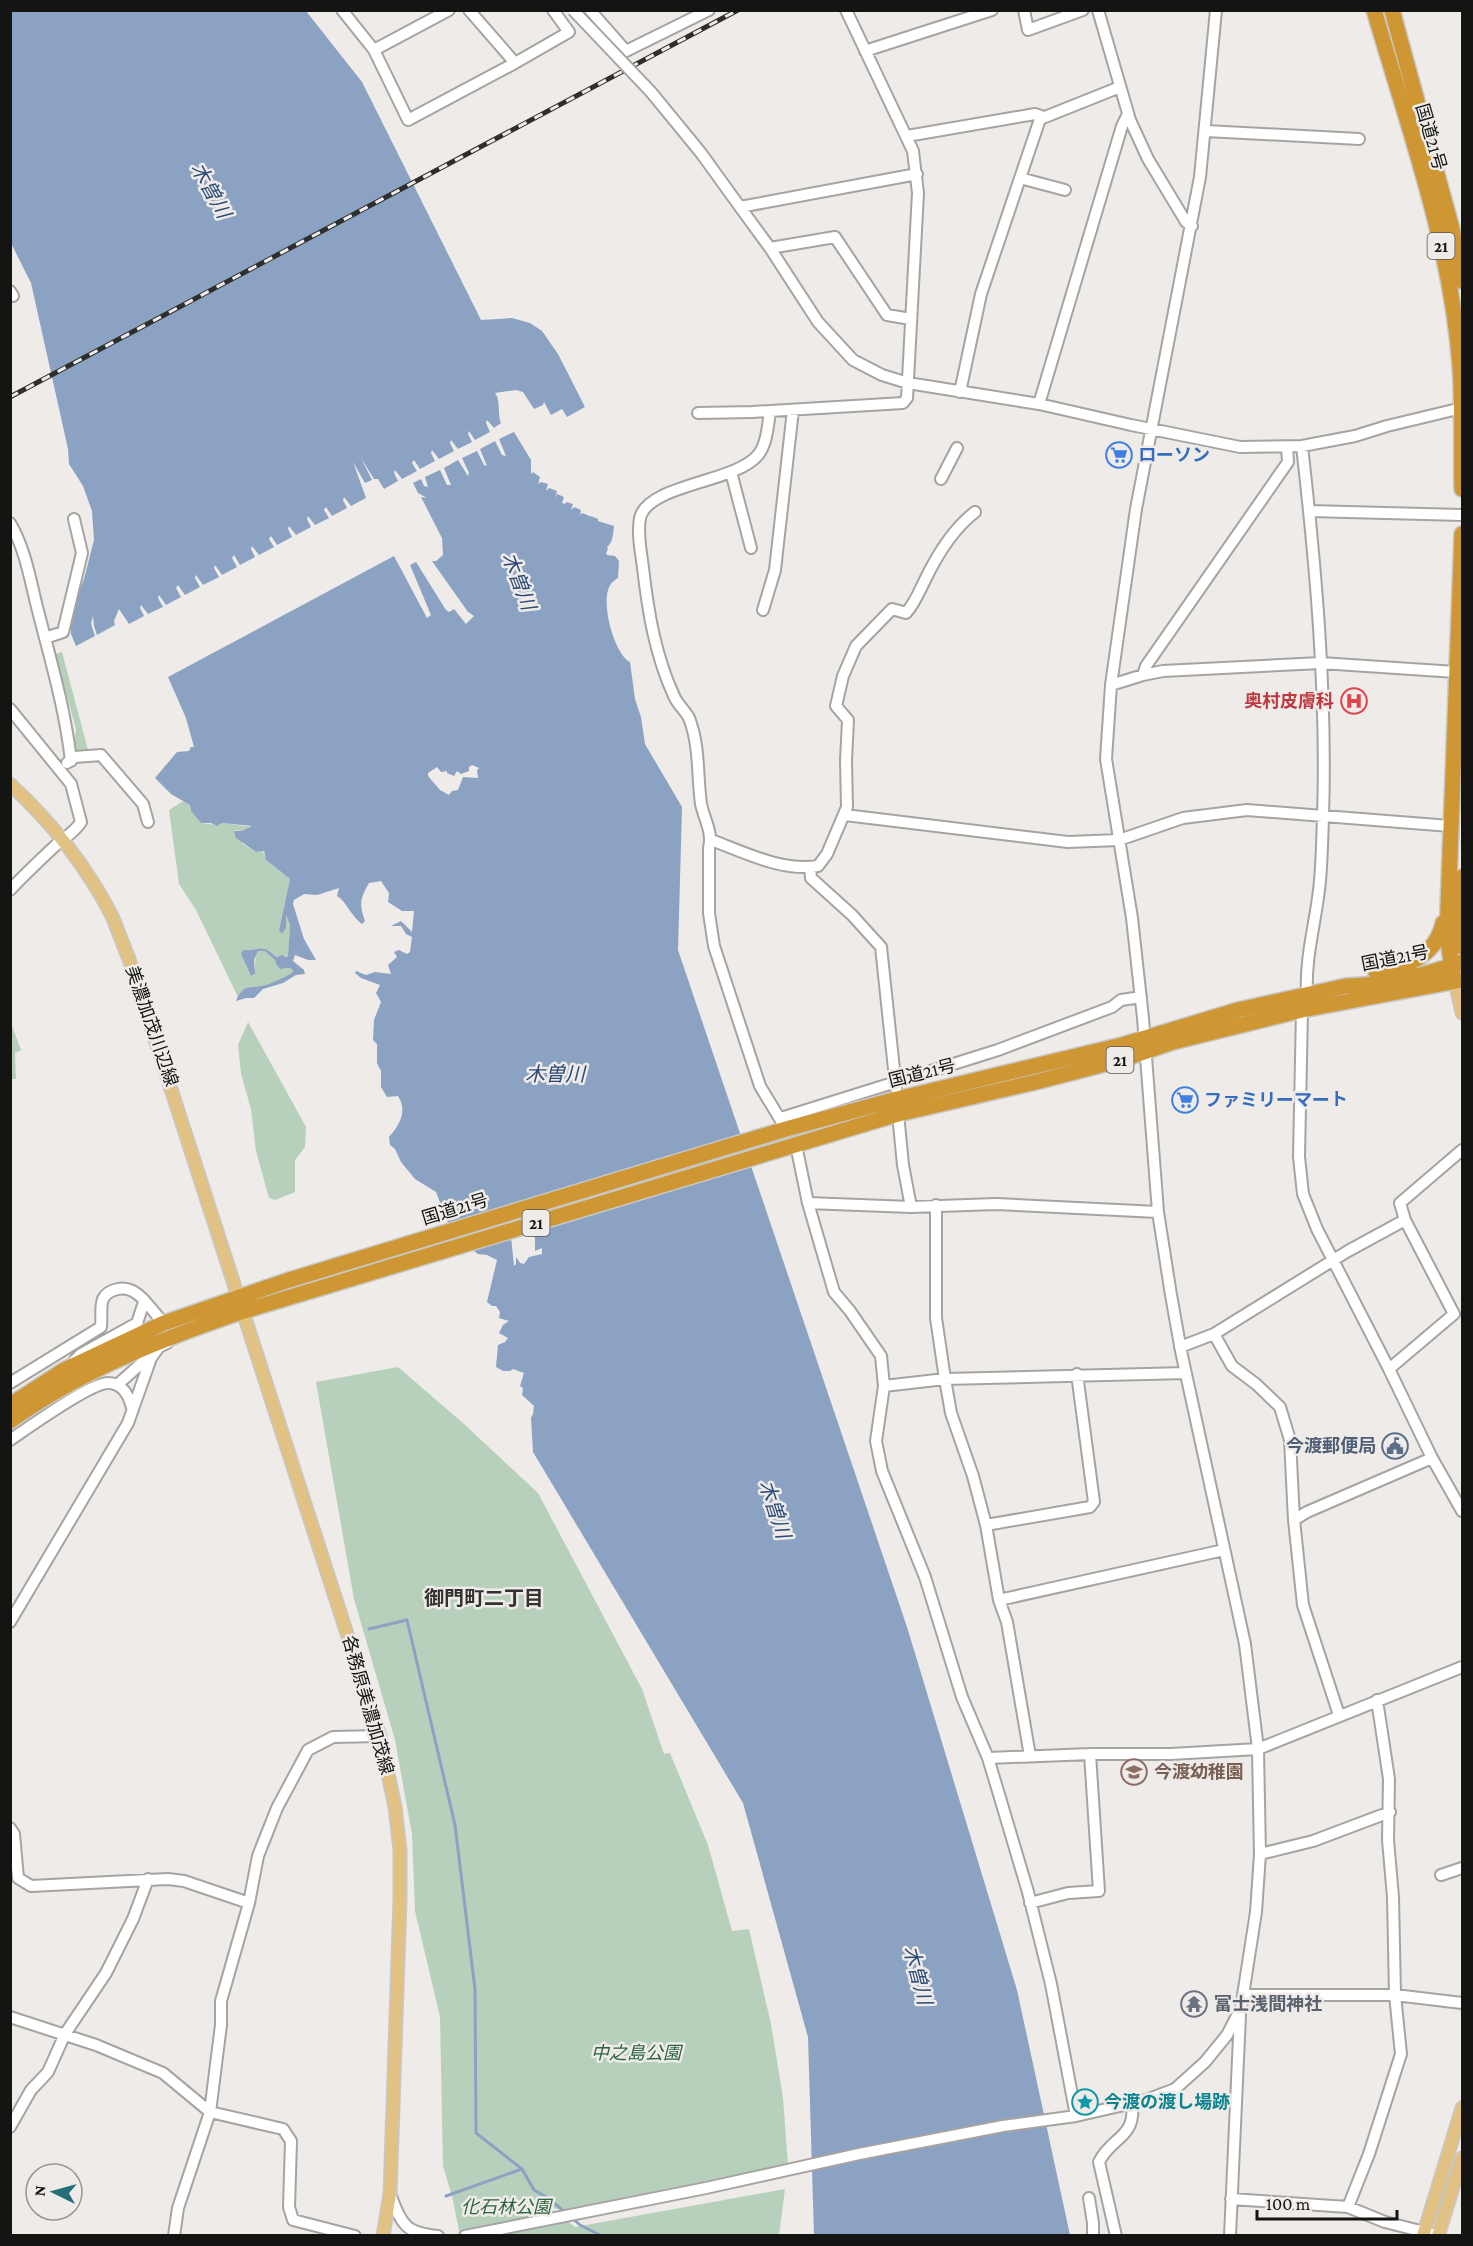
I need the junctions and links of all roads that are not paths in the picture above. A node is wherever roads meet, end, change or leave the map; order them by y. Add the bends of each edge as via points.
1 (342, 10) edge
2 (449, 10) edge
3 (469, 10) edge
4 (553, 10) edge
5 (573, 10) edge
6 (590, 10) edge
7 (709, 10) edge
8 (846, 10) edge
9 (992, 10) edge
10 (1024, 10) edge
11 (1083, 10) edge
12 (1098, 10) edge
13 (1216, 10) edge
14 (1374, 10) edge
15 (1392, 10) edge
16 (374, 50) junction
17 (865, 51) junction
18 (515, 63) junction
19 (1120, 87) junction
20 (1128, 114) junction
21 (1040, 119) junction
22 (1206, 131) junction
23 (907, 136) junction
24 (1359, 139) dead end
25 (917, 174) junction
26 (1020, 178) junction
27 (1065, 190) dead end
28 (740, 207) junction
29 (1192, 226) junction
30 (770, 248) junction
31 (1462, 281) edge
32 (911, 319) junction
33 (908, 383) junction
34 (960, 392) junction
35 (1039, 404) junction
36 (1462, 408) edge
37 (793, 410) junction
38 (770, 411) junction
39 (698, 413) dead end
40 (1151, 429) junction
41 (1302, 446) junction
42 (1287, 447) junction
43 (957, 448) dead end
44 (731, 472) junction
45 (941, 478) dead end
46 (1462, 489) edge
47 (1309, 511) junction
48 (975, 512) dead end
49 (1462, 515) edge
50 (74, 519) dead end
51 (10, 523) edge
52 (1462, 534) edge
53 (751, 548) dead end
54 (763, 610) dead end
55 (45, 638) junction
56 (1321, 663) junction
57 (1456, 672) junction
58 (1143, 675) junction
59 (1111, 685) junction
60 (10, 709) edge
61 (70, 760) junction
62 (59, 769) junction
63 (10, 784) edge
64 (844, 815) junction
65 (1323, 816) junction
66 (148, 822) dead end
67 (1450, 826) junction
68 (62, 840) junction
69 (711, 840) junction
70 (1119, 840) junction
71 (1450, 865) junction
72 (810, 867) junction
73 (1462, 877) edge
74 (10, 891) edge
75 (1462, 947) edge
76 (1457, 972) edge
77 (1346, 986) junction
78 (1307, 994) junction
79 (1141, 997) junction
80 (1302, 1010) junction
81 (1462, 1013) edge
82 (1145, 1045) junction
83 (895, 1083) junction
84 (897, 1106) junction
85 (780, 1126) junction
86 (796, 1145) junction
87 (1462, 1150) edge
88 (808, 1203) junction
89 (936, 1205) junction
90 (911, 1206) junction
91 (1158, 1212) junction
92 (1405, 1220) junction
93 (1333, 1261) junction
94 (144, 1302) junction
95 (242, 1304) junction
96 (164, 1323) junction
97 (179, 1334) junction
98 (1214, 1334) junction
99 (1180, 1347) junction
100 (151, 1358) junction
101 (1389, 1369) junction
102 (64, 1370) junction
103 (1186, 1373) junction
104 (1077, 1374) junction
105 (945, 1378) junction
106 (10, 1383) edge
107 (117, 1385) junction
108 (884, 1386) junction
109 (10, 1405) edge
110 (132, 1408) junction
111 (10, 1420) edge
112 (10, 1440) edge
113 (1432, 1458) junction
114 (1462, 1511) edge
115 (1294, 1520) junction
116 (986, 1524) junction
117 (1224, 1550) junction
118 (999, 1600) junction
119 (10, 1622) edge
120 (1462, 1667) edge
121 (1377, 1700) junction
122 (1339, 1715) junction
123 (380, 1736) junction
124 (1258, 1749) junction
125 (1090, 1754) junction
126 (1030, 1756) junction
127 (988, 1758) junction
128 (1390, 1812) junction
129 (10, 1828) edge
130 (1260, 1854) junction
131 (1462, 1868) edge
132 (1441, 1875) dead end
133 (148, 1879) junction
134 (249, 1903) junction
135 (1030, 1904) junction
136 (1244, 1995) junction
137 (1395, 1995) junction
138 (1462, 2003) edge
139 (1241, 2008) junction
140 (10, 2017) edge
141 (65, 2034) junction
142 (1132, 2104) junction
143 (1462, 2108) edge
144 (210, 2112) junction
145 (1076, 2116) junction
146 (10, 2127) edge
147 (1462, 2158) edge
148 (390, 2194) junction
149 (1089, 2198) dead end
150 (1231, 2199) junction
151 (1348, 2207) junction
152 (1423, 2233) edge
153 (174, 2235) edge
154 (355, 2235) edge
155 (383, 2235) edge
156 (438, 2235) edge
157 (465, 2235) edge
158 (1093, 2235) edge
159 (1116, 2235) edge
160 (1230, 2235) edge
161 (1439, 2235) edge

1 - 16 street
2 - 16 street
3 - 18 street
4 - 18 street via 569,32
5 - 28 street, bridge via 651,92
6 - 7 street via 626,51
8 - 17 street
9 - 17 street
10 - 11 street via 1028,30
12 - 19 street
13 - 22 street
14 - 36 highway, 国道21号 / 21 via 1438,232 1457,340
15 - 31 highway, 国道21号 / 21 via 1452,229
16 - 18 street via 408,120
17 - 23 street
19 - 20 street
19 - 21 street
20 - 29 street via 1148,159
20 - 35 street
21 - 23 street via 1035,114
21 - 26 street
22 - 24 street
22 - 29 street
23 - 25 street
25 - 28 street
25 - 32 street
26 - 27 street
26 - 34 street via 981,294
28 - 30 street
29 - 40 street
30 - 32 street via 836,237 887,315
30 - 33 street via 818,322 840,348 882,375
32 - 33 street
33 - 34 street
33 - 37 street via 903,403
34 - 35 street
35 - 40 street
36 - 41 street
36 - 46 highway, 国道21号 / 21
37 - 38 street
37 - 54 street via 775,570
38 - 39 street
38 - 44 street via 758,455
40 - 42 street via 1240,447
40 - 59 street
41 - 42 street
41 - 47 street
42 - 58 street via 1288,462
43 - 45 street
44 - 53 street
44 - 69 street via 666,494 646,506 640,517 639,542 650,624 674,697 688,717 697,748 701,804
47 - 49 street
47 - 56 street
48 - 64 street via 960,523 914,604 906,613 892,609 856,646 843,676 836,706 849,720
50 - 55 street via 82,553 63,632
51 - 55 street via 19,538
52 - 57 highway, 国道21号
55 - 61 street via 67,726
56 - 57 street
56 - 58 street
56 - 65 street
57 - 67 highway, 国道21号
58 - 59 street
59 - 70 street via 1106,759
60 - 62 street
61 - 62 street
61 - 66 street via 101,755 143,804
62 - 68 street via 71,784 81,822 75,832
63 - 68 main road, 美濃加茂川辺線
64 - 70 street via 1068,842
64 - 72 street via 827,854 818,866
65 - 67 street
65 - 70 street via 1247,810 1183,818
65 - 78 street via 1319,889 1306,971
67 - 71 highway, 国道21号
68 - 74 street
68 - 95 main road, 美濃加茂川辺線 via 111,916 129,959
69 - 72 street via 780,865
69 - 85 street via 709,913 714,946 760,1086
70 - 79 street
71 - 76 highway, 国道21号 via 1447,934
71 - 77 highway via 1443,925 1430,951
72 - 83 street via 811,878 881,947
73 - 75 highway
76 - 77 highway, 国道21号 / 21
76 - 80 highway, 国道21号 / 21
76 - 81 main road
77 - 78 highway, 国道21号 / 21
78 - 82 highway, 国道21号 / 21 via 1238,1010
79 - 82 street
79 - 83 street via 1126,998 1112,1007 998,1050
80 - 82 highway, 国道21号 / 21 via 1173,1042
80 - 93 street via 1299,1158 1304,1194
82 - 84 highway, 国道21号 / 21 via 1036,1082
82 - 91 street
83 - 84 street
83 - 85 street
84 - 85 highway, 国道21号 / 21
84 - 86 highway, 国道21号 / 21
84 - 90 street
85 - 95 highway, 国道21号 / 21 via 289,1280
86 - 88 street
86 - 95 highway, 国道21号 / 21 via 294,1296
87 - 92 street via 1400,1203
88 - 90 street
88 - 108 street via 834,1292 881,1356
89 - 90 street
89 - 91 street
89 - 105 street via 936,1318
91 - 99 street
92 - 93 street
92 - 101 street via 1454,1314
93 - 98 street
93 - 101 street
94 - 96 street
94 - 102 street via 137,1323 81,1354
94 - 106 street via 138,1292 126,1287 111,1290 103,1299 101,1327
95 - 96 highway, 国道21号 / 21
95 - 97 highway, 国道21号 / 21
95 - 123 main road, 各務原美濃加茂線
96 - 102 highway, 国道21号 / 21
97 - 100 street via 159,1347
97 - 111 highway, 国道21号 / 21 via 115,1360
98 - 99 street
98 - 115 street via 1232,1366 1280,1407 1290,1440
99 - 103 street
100 - 107 street
100 - 110 street
101 - 113 street
102 - 109 highway, 国道21号 / 21
103 - 104 street
103 - 117 street
104 - 105 street
104 - 116 street via 1094,1502 1090,1507
105 - 108 street
105 - 116 street via 951,1413
107 - 110 street
107 - 112 street via 105,1383 68,1401
108 - 127 street via 876,1441 882,1471 925,1577 962,1697
110 - 119 street via 128,1423
113 - 114 street
113 - 115 street
115 - 122 street via 1303,1605
116 - 118 street
117 - 118 street
117 - 124 street via 1245,1644
118 - 126 street via 1007,1622
120 - 121 street
121 - 122 street
121 - 128 street
122 - 124 street
123 - 134 street via 333,1737 308,1750 258,1856
123 - 148 main road, 各務原美濃加茂線 via 400,1850
124 - 125 street
124 - 130 street
125 - 126 street
125 - 135 street via 1099,1891 1068,1893
126 - 127 street
127 - 135 street
128 - 130 street via 1313,1841
128 - 137 street
129 - 133 street via 14,1834 18,1878 31,1886
130 - 136 street
131 - 132 street
133 - 134 street via 184,1881
133 - 141 street via 106,1973
134 - 144 street via 221,2001
135 - 145 street via 1052,1984
136 - 137 street
136 - 139 street
137 - 138 street
137 - 151 street via 1401,2054
139 - 142 street via 1227,2035 1205,2062 1175,2089
139 - 150 street
140 - 141 street
141 - 144 street via 162,2073
141 - 146 street via 48,2072 31,2090
142 - 145 street
142 - 159 street via 1126,2134 1104,2151 1099,2162
143 - 152 main road
144 - 153 street via 178,2208
144 - 154 street via 283,2129 291,2141 289,2207 293,2220
145 - 157 street via 1004,2126
147 - 161 main road
148 - 155 main road, 各務原美濃加茂線
148 - 156 street via 410,2230
149 - 158 street
150 - 151 street
150 - 160 street
151 - 152 street
152 - 161 street

